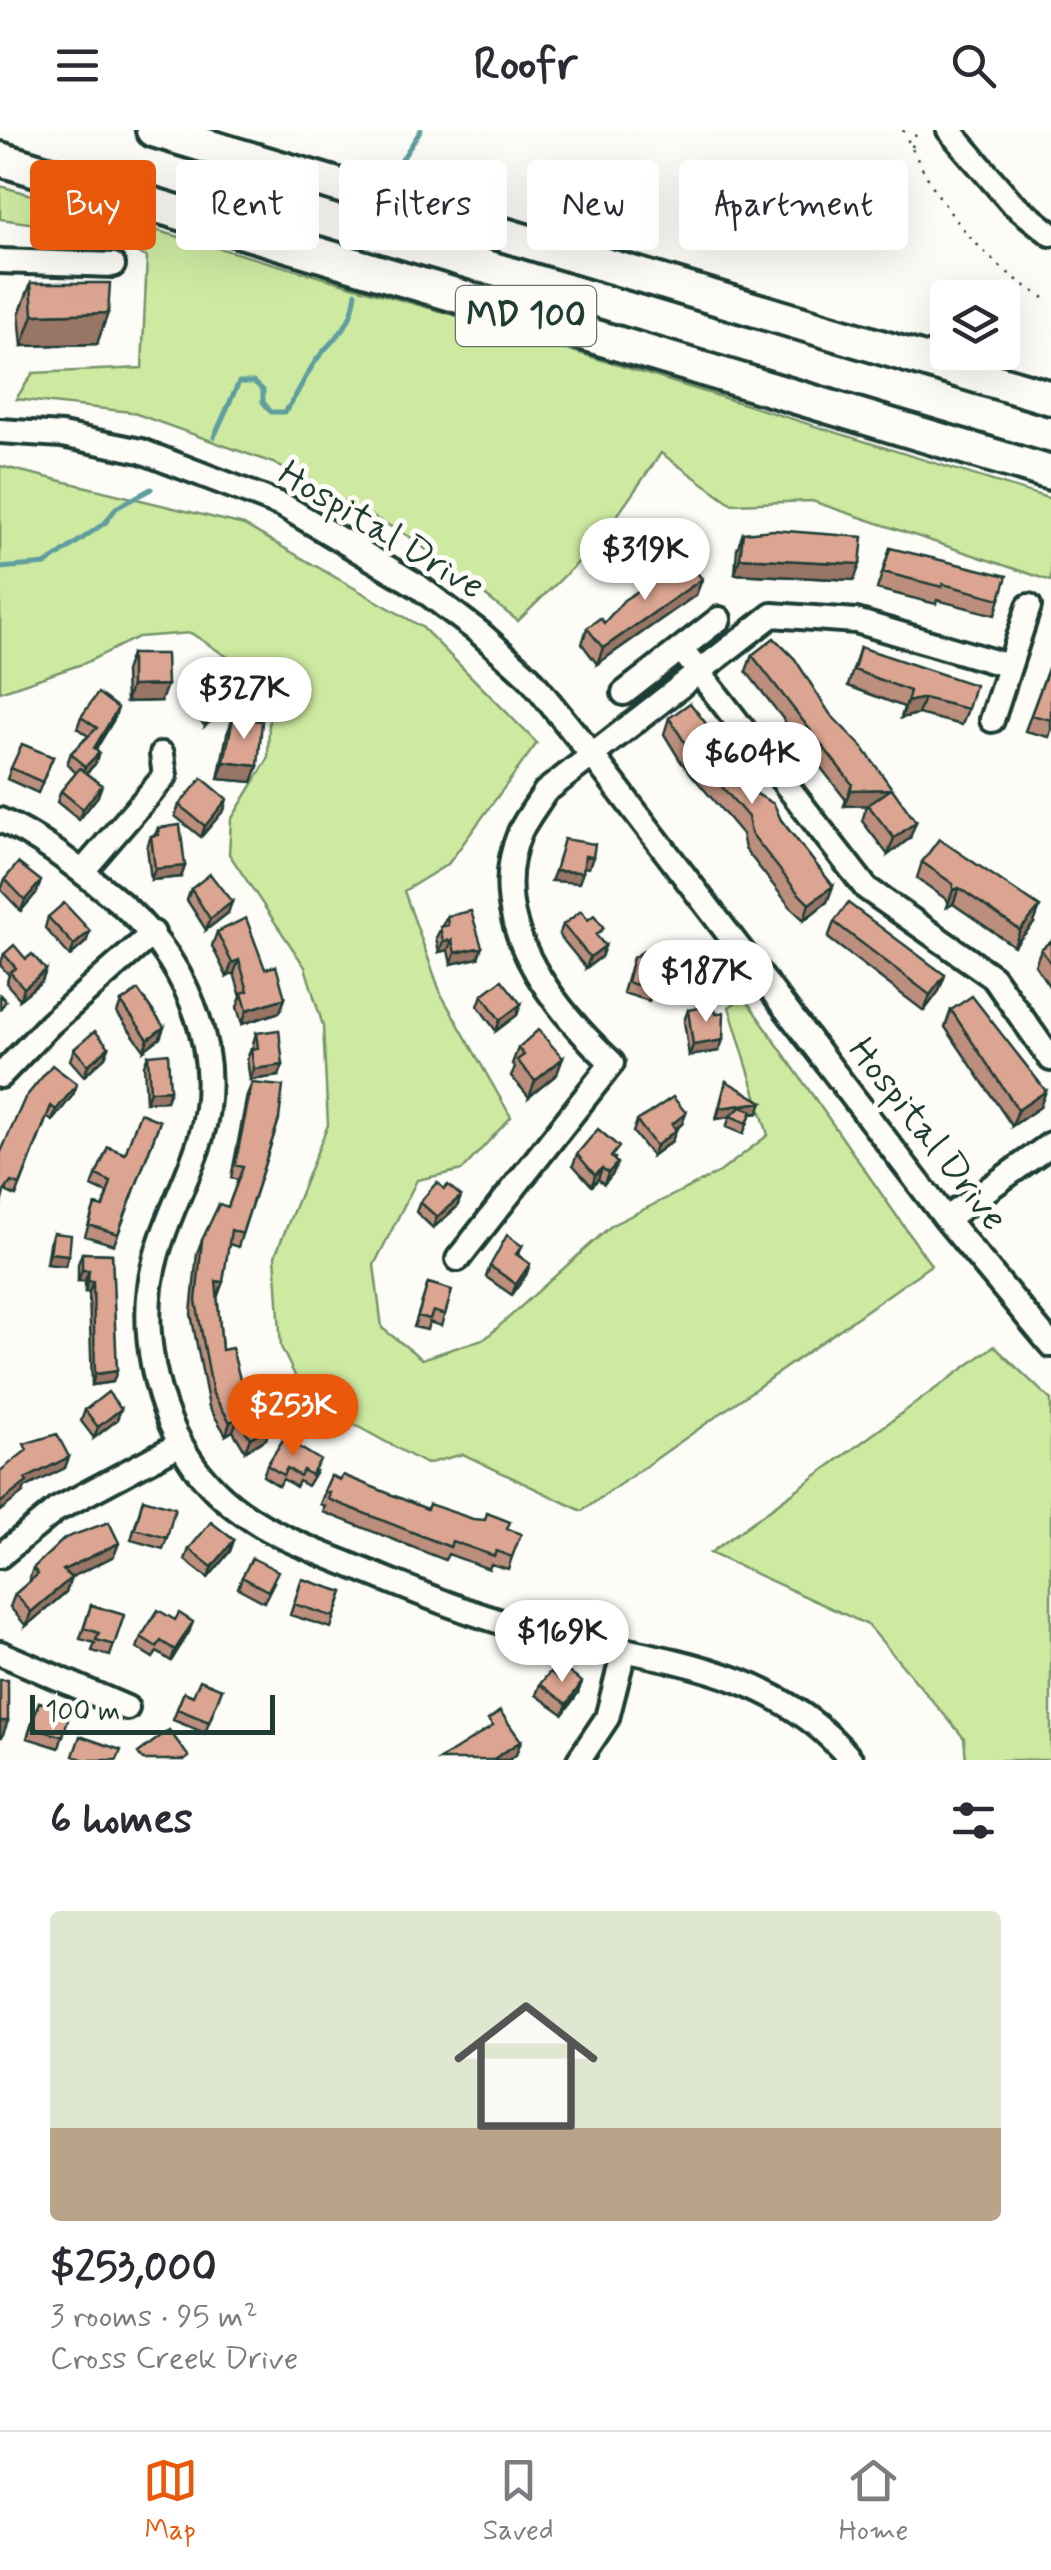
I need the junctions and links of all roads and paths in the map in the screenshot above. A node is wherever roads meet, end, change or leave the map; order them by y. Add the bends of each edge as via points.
1 (153, 130) edge
2 (903, 130) edge
3 (917, 130) edge
4 (949, 130) edge
5 (912, 149) junction
6 (0, 159) edge
7 (1051, 234) edge
8 (0, 261) edge
9 (112, 265) dead end
10 (1051, 302) edge
11 (1051, 398) edge
12 (0, 431) edge
13 (1051, 473) edge
14 (1029, 606) dead end
15 (720, 619) dead end
16 (681, 649) junction
17 (1009, 666) junction
18 (698, 671) junction
19 (624, 693) dead end
20 (992, 720) dead end
21 (162, 754) dead end
22 (592, 756) junction
23 (0, 820) edge
24 (82, 872) junction
25 (153, 933) junction
26 (1051, 1059) edge
27 (0, 1076) edge
28 (1051, 1144) edge
29 (946, 1219) junction
30 (458, 1259) dead end
31 (1051, 1345) edge
32 (180, 1444) junction
33 (0, 1556) edge
34 (624, 1651) junction
35 (0, 1653) edge
36 (127, 1708) dead end
37 (579, 1760) edge
38 (851, 1760) edge

1 - 11 highway, MD 100
2 - 5 path
3 - 5 path
4 - 7 street via 1003,194
5 - 10 path via 976,247
6 - 13 highway, MD 100
8 - 9 street
12 - 22 street, Hospital Drive via 141,451 284,506 418,586 480,633 528,677
14 - 17 street
15 - 16 street
16 - 18 street
16 - 19 street
17 - 18 street via 856,621 772,614
17 - 20 street
18 - 22 street
18 - 26 street via 866,888 994,978
21 - 24 street via 165,776
22 - 29 street, Hospital Drive
22 - 30 street via 544,792 520,834 510,882 517,938 584,1037 612,1064
23 - 24 street
24 - 25 street
25 - 27 street
25 - 32 street via 192,1000 208,1081 202,1135 155,1259 151,1290 154,1363
28 - 29 street
29 - 31 street, Hospital Drive
32 - 33 street via 56,1510
32 - 34 street via 237,1512 264,1528 466,1610
34 - 37 street via 607,1718
34 - 38 street via 692,1664 771,1693
35 - 36 street

